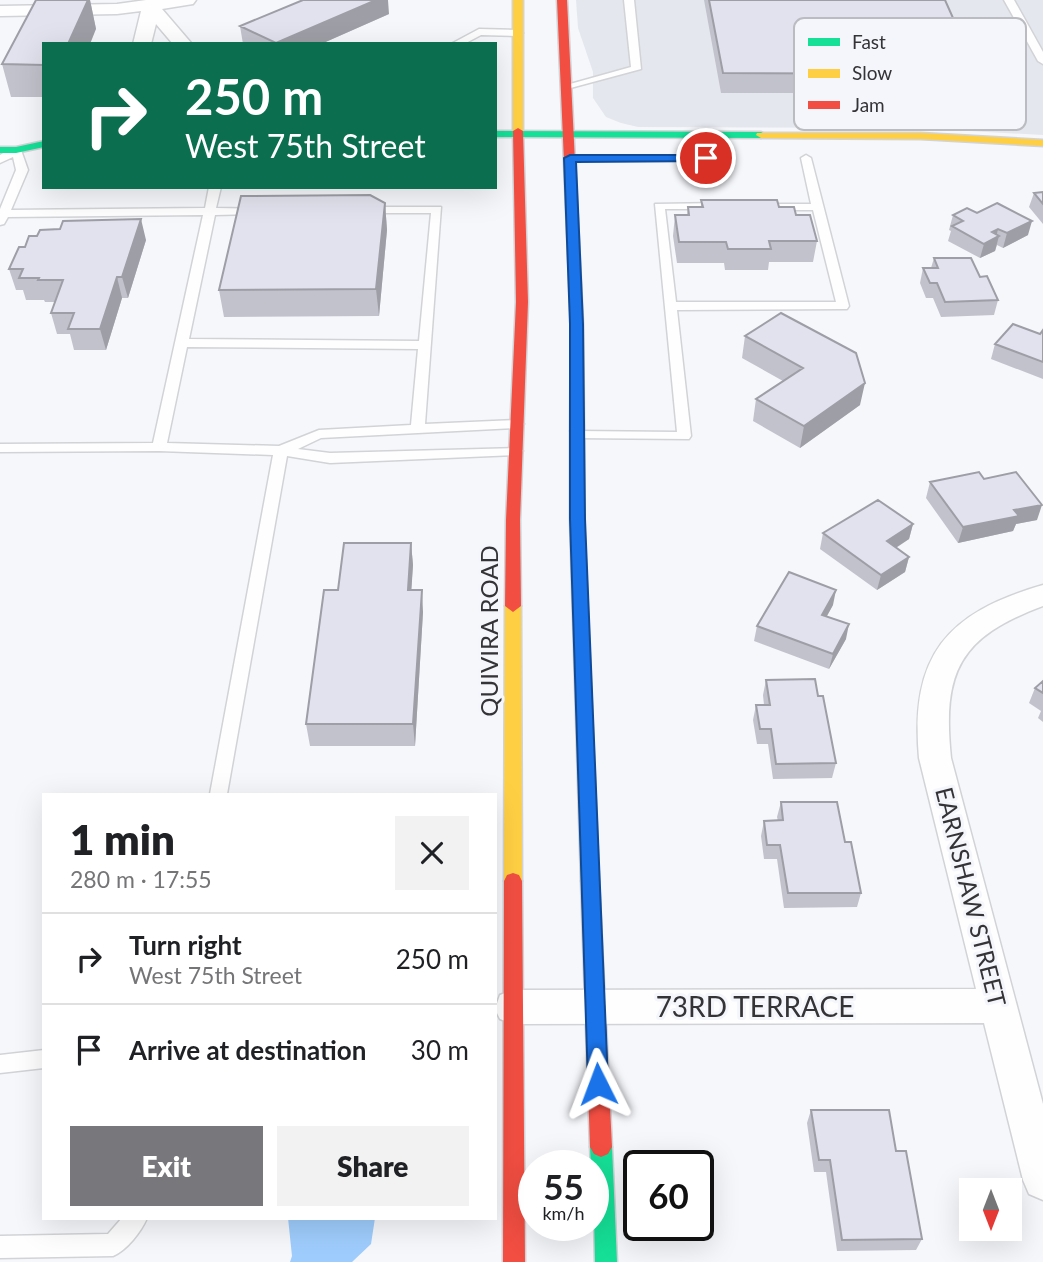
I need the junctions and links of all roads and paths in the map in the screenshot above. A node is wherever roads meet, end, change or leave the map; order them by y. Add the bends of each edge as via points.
1 (187, 0) edge
2 (518, 0) edge
3 (562, 0) edge
4 (629, 0) edge
5 (1009, 0) edge
6 (110, 5) edge
7 (151, 6) junction
8 (1, 13) edge
9 (1019, 18) edge
10 (1026, 30) edge
11 (518, 33) junction
12 (142, 42) edge
13 (181, 42) edge
14 (460, 42) edge
15 (1043, 61) edge
16 (567, 88) junction
17 (497, 134) edge
18 (518, 134) junction
19 (569, 134) junction
20 (1043, 143) edge
21 (42, 144) edge
22 (8, 150) edge
23 (1043, 154) edge
24 (980, 156) dead end
25 (42, 158) edge
26 (806, 158) dead end
27 (0, 160) edge
28 (215, 189) edge
29 (818, 207) junction
30 (357, 210) edge
31 (211, 211) junction
32 (277, 211) edge
33 (2, 218) edge
34 (670, 306) junction
35 (182, 343) junction
36 (425, 345) junction
37 (418, 428) junction
38 (521, 431) junction
39 (571, 435) junction
40 (159, 447) junction
41 (0, 448) edge
42 (281, 451) junction
43 (516, 451) junction
44 (1043, 595) edge
45 (219, 793) edge
46 (507, 990) edge
47 (998, 1006) junction
48 (594, 1007) junction
49 (504, 1052) edge
50 (42, 1059) edge
51 (0, 1064) edge
52 (1043, 1180) edge
53 (134, 1220) edge
54 (0, 1247) edge
55 (514, 1262) edge
56 (607, 1262) edge

1 - 7 street
2 - 11 main road, QUIVIRA ROAD
3 - 16 main road
4 - 16 lane via 636,69
5 - 9 lane
6 - 7 street
6 - 8 street
7 - 12 street
7 - 13 street
10 - 15 lane
11 - 14 lane via 479,32
11 - 18 main road, QUIVIRA ROAD
16 - 19 main road
17 - 18 main road
18 - 19 main road
18 - 38 main road, QUIVIRA ROAD
19 - 20 main road via 921,136
19 - 39 main road via 577,324
21 - 22 main road
22 - 25 main road
22 - 27 lane
22 - 33 lane via 22,170
23 - 24 main road
26 - 29 lane
28 - 31 lane
29 - 34 lane via 659,206
29 - 34 lane via 844,306
30 - 36 lane via 437,209
31 - 32 lane
31 - 33 lane
31 - 35 lane
34 - 39 lane via 684,436
35 - 36 lane
35 - 40 lane
36 - 37 lane
37 - 38 lane
37 - 42 lane via 318,434
38 - 43 main road, QUIVIRA ROAD
39 - 48 main road via 578,519
40 - 41 lane
40 - 42 lane
42 - 43 lane via 330,458
42 - 45 lane
43 - 46 main road, QUIVIRA ROAD
44 - 47 street, EARNSHAW STREET via 1014,604 977,625 952,648 936,679 929,723
46 - 48 street, 73RD TERRACE
46 - 49 main road, QUIVIRA ROAD
47 - 48 street, 73RD TERRACE
47 - 52 street, EARNSHAW STREET
48 - 56 main road
49 - 55 main road, QUIVIRA ROAD
50 - 51 lane
53 - 54 lane via 113,1245

